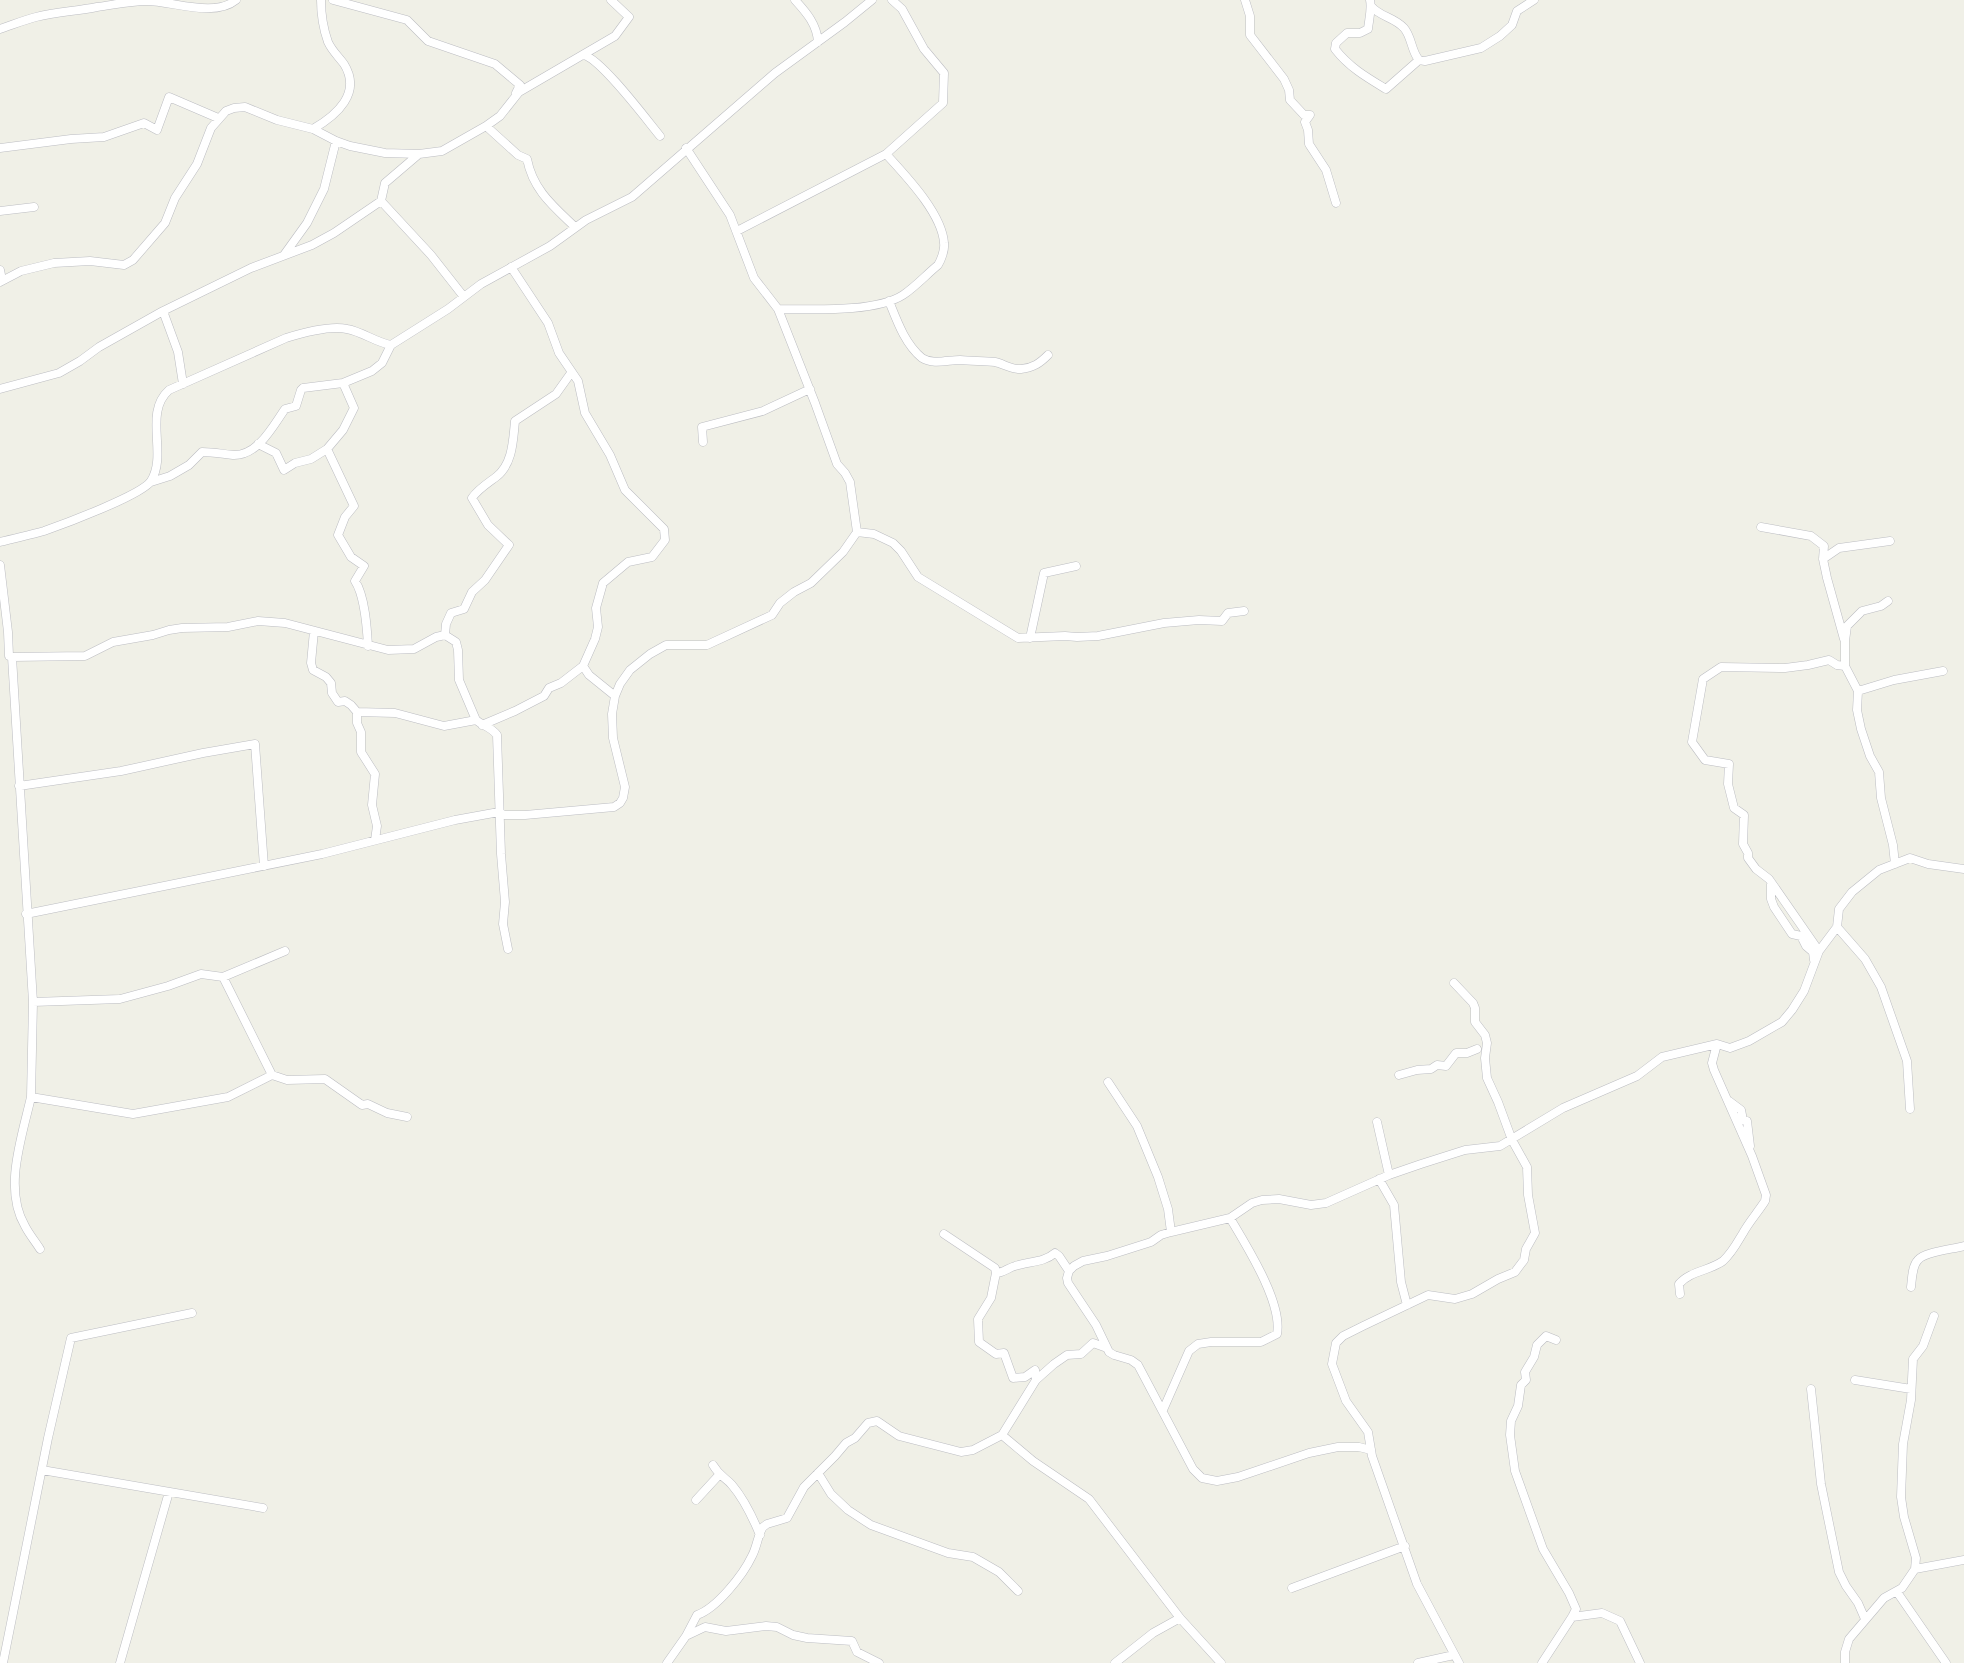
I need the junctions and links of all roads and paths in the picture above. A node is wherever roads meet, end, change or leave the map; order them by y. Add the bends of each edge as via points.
1 (236, 0) edge
2 (322, 0) edge
3 (333, 0) edge
4 (611, 0) edge
5 (795, 0) edge
6 (872, 0) edge
7 (892, 0) edge
8 (1246, 0) edge
9 (1534, 0) edge
10 (1371, 3) edge
11 (0, 27) edge
12 (818, 42) junction
13 (584, 55) junction
14 (1419, 60) junction
15 (514, 96) junction
16 (218, 118) junction
17 (486, 126) junction
18 (314, 129) junction
19 (660, 136) dead end
20 (336, 141) junction
21 (0, 148) edge
22 (686, 148) junction
23 (420, 154) junction
24 (886, 154) junction
25 (380, 201) junction
26 (1336, 203) dead end
27 (34, 207) dead end
28 (0, 211) edge
29 (575, 227) junction
30 (736, 231) junction
31 (284, 256) junction
32 (511, 267) junction
33 (0, 270) edge
34 (1, 281) edge
35 (464, 297) junction
36 (889, 301) junction
37 (778, 309) junction
38 (163, 311) junction
39 (391, 345) junction
40 (1048, 355) dead end
41 (571, 373) junction
42 (343, 383) junction
43 (183, 384) junction
44 (0, 389) edge
45 (810, 389) junction
46 (703, 442) dead end
47 (258, 444) junction
48 (327, 449) junction
49 (151, 482) junction
50 (1761, 527) dead end
51 (858, 532) junction
52 (1890, 541) dead end
53 (0, 542) edge
54 (1823, 559) junction
55 (0, 565) edge
56 (1076, 566) dead end
57 (1888, 601) dead end
58 (1244, 611) dead end
59 (314, 631) junction
60 (445, 636) junction
61 (1030, 638) junction
62 (1845, 641) junction
63 (368, 646) junction
64 (0, 656) edge
65 (10, 656) junction
66 (583, 666) junction
67 (1844, 666) junction
68 (1942, 671) dead end
69 (1858, 691) junction
70 (615, 696) junction
71 (357, 712) junction
72 (479, 722) junction
73 (20, 786) junction
74 (499, 812) junction
75 (375, 840) junction
76 (1895, 864) junction
77 (264, 866) junction
78 (1964, 869) edge
79 (1771, 881) junction
80 (26, 914) junction
81 (1837, 926) junction
82 (508, 949) dead end
83 (285, 951) dead end
84 (1819, 951) junction
85 (1814, 962) junction
86 (223, 977) junction
87 (1454, 983) dead end
88 (32, 1002) junction
89 (1717, 1044) junction
90 (1477, 1049) junction
91 (1485, 1058) junction
92 (1485, 1068) junction
93 (1399, 1074) dead end
94 (272, 1075) junction
95 (1108, 1082) dead end
96 (30, 1097) junction
97 (1910, 1109) dead end
98 (407, 1117) dead end
99 (1377, 1122) dead end
100 (1512, 1140) junction
101 (1388, 1175) junction
102 (1379, 1179) junction
103 (1230, 1218) junction
104 (1171, 1232) junction
105 (944, 1234) dead end
106 (1964, 1246) edge
107 (40, 1249) dead end
108 (1069, 1272) junction
109 (996, 1274) junction
110 (1912, 1287) dead end
111 (1680, 1294) dead end
112 (1407, 1305) junction
113 (192, 1312) dead end
114 (1934, 1316) dead end
115 (1556, 1340) dead end
116 (1107, 1348) junction
117 (1036, 1380) junction
118 (1855, 1380) dead end
119 (1811, 1389) dead end
120 (1911, 1389) junction
121 (1162, 1410) junction
122 (1002, 1435) junction
123 (1371, 1450) junction
124 (713, 1465) dead end
125 (42, 1470) junction
126 (818, 1473) junction
127 (719, 1475) junction
128 (169, 1492) junction
129 (696, 1500) dead end
130 (264, 1508) dead end
131 (761, 1535) junction
132 (1404, 1546) junction
133 (1964, 1560) edge
134 (1914, 1569) junction
135 (1292, 1588) dead end
136 (1018, 1590) dead end
137 (1898, 1592) junction
138 (697, 1615) junction
139 (1572, 1617) junction
140 (1180, 1618) junction
141 (1864, 1620) junction
142 (706, 1627) junction
143 (686, 1636) junction
144 (1454, 1655) junction
145 (3, 1663) edge
146 (120, 1663) edge
147 (667, 1663) edge
148 (879, 1663) edge
149 (1115, 1663) edge
150 (1221, 1663) edge
151 (1418, 1663) edge
152 (1459, 1663) edge
153 (1542, 1663) edge
154 (1640, 1663) edge
155 (1845, 1663) edge
156 (1946, 1663) edge

1 - 11 street via 220,7 145,1 37,17
2 - 18 street via 323,26 329,43 349,75 349,95 333,116
3 - 15 street via 407,20 428,41 495,64 520,85
4 - 13 street via 629,17 615,36
5 - 12 street via 814,24
6 - 12 street
7 - 24 street via 902,9 924,49 944,73 943,103
8 - 26 street via 1250,35 1284,79 1290,100 1304,115 1310,115 1305,122 1310,144 1326,170
9 - 14 street via 1517,11 1512,25 1482,48 1425,62
10 - 14 street via 1374,10 1397,21 1405,29
10 - 14 street via 1368,29 1347,33 1336,43 1335,48 1343,60 1386,89
12 - 22 street via 775,73
13 - 15 street
13 - 19 street via 602,68
15 - 17 street via 500,116
16 - 18 street via 234,108 245,108
16 - 21 street via 169,97 156,130 144,122 104,137
16 - 34 street via 165,222 134,260 124,265 90,261 54,263 21,271
17 - 23 street via 442,151
17 - 29 street via 518,155 527,159 538,189
18 - 20 street
20 - 23 street via 385,153
20 - 31 street via 324,189 307,223
22 - 29 street via 632,196
22 - 30 street via 720,199
23 - 25 street via 385,183
24 - 30 street
24 - 36 street via 923,197 940,228 944,244 938,265 902,296
25 - 31 street via 334,234
25 - 35 street
27 - 28 street
29 - 32 street via 550,246
30 - 37 street via 754,278
31 - 38 street via 251,268
32 - 35 street
32 - 41 street via 548,323 559,353
33 - 34 street
35 - 39 street
36 - 37 street via 864,307
36 - 40 street via 911,346 923,358 934,362 996,362 1019,369 1032,367
37 - 45 street
38 - 43 street via 178,352
38 - 44 street via 52,376
39 - 42 street via 382,363 372,371
39 - 43 street via 346,328 304,332
41 - 60 street via 556,394 515,421 509,460 502,473 472,498 488,525 509,545 485,580 472,592 464,609 451,613
41 - 66 street via 580,387 585,413 610,455 625,490 664,529 665,534 665,540 652,557 628,562 602,583 596,608 598,627
42 - 47 street via 303,388 296,406 285,409
42 - 48 street via 354,408 343,430
43 - 49 street via 163,395 159,404 156,469
45 - 46 street via 763,411 702,427
45 - 51 street via 837,464 850,482
47 - 48 street via 276,453 284,470
47 - 49 street via 235,455 202,452 170,476
48 - 63 street via 354,506 345,517 338,535 351,557 364,566 355,581 366,618
49 - 53 street via 140,490 44,531
50 - 54 street via 1811,536 1824,546
51 - 61 street via 884,538 900,551 924,582 1008,634
51 - 70 street via 843,552 811,583 780,603 772,614 707,645 666,645 630,670
52 - 54 street via 1839,548
54 - 62 street
55 - 65 street
56 - 61 street via 1044,573
57 - 62 street via 1855,617 1847,626
58 - 61 street via 1228,613 1222,622 1199,620 1164,623 1098,636
59 - 63 street
59 - 65 street via 285,623 258,621 228,627 169,630 113,642 85,656
59 - 71 street via 313,670 331,683 332,693 338,702 345,701
60 - 63 street via 436,637 414,649 388,650
60 - 72 street via 456,642 459,680
62 - 67 street
64 - 65 street
65 - 73 street
66 - 70 street
66 - 72 street via 549,688 544,696
67 - 69 street
67 - 79 street via 1829,660 1785,668 1721,667 1703,679 1692,742 1705,760 1728,764 1728,784 1734,808 1744,814 1743,846 1752,864
68 - 69 street
69 - 76 street via 1859,720 1870,756 1879,772
70 - 74 street via 613,738 626,787 620,803 614,807 526,815
71 - 72 street via 395,713 444,726
71 - 75 street via 360,747 374,774
72 - 74 street via 497,735
73 - 77 street via 121,771 255,744
73 - 80 street
74 - 75 street
74 - 82 street via 505,902 503,924
75 - 77 street
76 - 78 street via 1910,858
76 - 81 street via 1879,870 1852,892 1838,909
77 - 80 street
79 - 84 street
79 - 85 street via 1774,907 1792,934 1801,936 1813,952
80 - 88 street
81 - 84 street
81 - 97 street via 1865,960 1881,988 1907,1061
83 - 86 street
84 - 85 street
85 - 89 street via 1804,991 1782,1022 1730,1048
86 - 88 street via 201,974 120,999
86 - 94 street
87 - 91 street via 1475,1008 1475,1022 1482,1029 1487,1043
88 - 96 street
89 - 100 street via 1662,1057 1637,1076 1563,1108
89 - 111 street via 1712,1063 1728,1100 1741,1110 1746,1121 1751,1153 1766,1195 1724,1260 1683,1279 1679,1284
90 - 91 street
90 - 92 street
90 - 93 street via 1456,1053 1446,1066
91 - 92 street
92 - 100 street
94 - 96 street via 228,1097 133,1114
94 - 98 street via 287,1080 325,1079 362,1105 368,1104 387,1113
95 - 104 street via 1137,1126 1158,1177
96 - 107 street via 15,1184 24,1226
99 - 101 street
100 - 101 street via 1495,1147 1465,1150
100 - 112 street via 1527,1167 1535,1233 1524,1260 1515,1272 1472,1294 1455,1299 1428,1295
101 - 102 street
102 - 103 street via 1326,1203 1311,1205 1279,1199 1262,1200
102 - 112 street via 1394,1204 1401,1282
103 - 104 street
103 - 121 street via 1263,1276 1278,1322 1277,1334 1261,1342 1198,1344 1189,1351
104 - 108 street via 1151,1242 1083,1261
105 - 109 street via 995,1268
106 - 110 street via 1918,1260 1913,1270
108 - 109 street via 1055,1253 1046,1260 1014,1266
108 - 116 street via 1067,1278 1071,1288
109 - 117 street via 991,1298 978,1319 979,1342 996,1354 1004,1353 1013,1378 1025,1377 1035,1370
112 - 123 street via 1343,1336 1333,1352 1332,1364 1346,1401 1368,1432
113 - 125 street via 71,1338
114 - 120 street via 1923,1346 1914,1359
115 - 139 street via 1546,1336 1538,1344 1525,1372 1526,1380 1521,1385 1510,1435 1515,1471 1543,1549 1576,1609
116 - 117 street via 1091,1344 1081,1354 1063,1357
116 - 121 street via 1114,1355 1138,1365
117 - 122 street
118 - 120 street
119 - 141 street via 1821,1484 1840,1572
120 - 134 street via 1903,1444 1902,1497 1904,1517 1916,1558
121 - 123 street via 1193,1469 1207,1480 1238,1477 1338,1446
122 - 126 street via 973,1450 961,1452 899,1436 877,1421 868,1423 846,1442
122 - 140 street via 1088,1499
123 - 132 street
124 - 127 street
125 - 128 street
125 - 145 street
126 - 131 street via 804,1487 786,1518 767,1524
126 - 136 street via 831,1494 848,1510 871,1524 948,1553 973,1557 999,1572
127 - 129 street
127 - 131 street via 734,1487
128 - 130 street
128 - 146 street
131 - 138 street via 752,1557 733,1586 706,1612
132 - 135 street
132 - 144 street via 1417,1584
133 - 134 street
134 - 137 street
137 - 141 street via 1884,1598
137 - 156 street
138 - 142 street
138 - 143 street
139 - 153 street
139 - 154 street via 1602,1613 1620,1621
140 - 149 street via 1153,1633
140 - 150 street
141 - 155 street via 1849,1639 1844,1652
142 - 143 street
142 - 148 street via 726,1631 777,1627 807,1638 852,1641 857,1652
143 - 147 street
144 - 151 street
144 - 152 street

